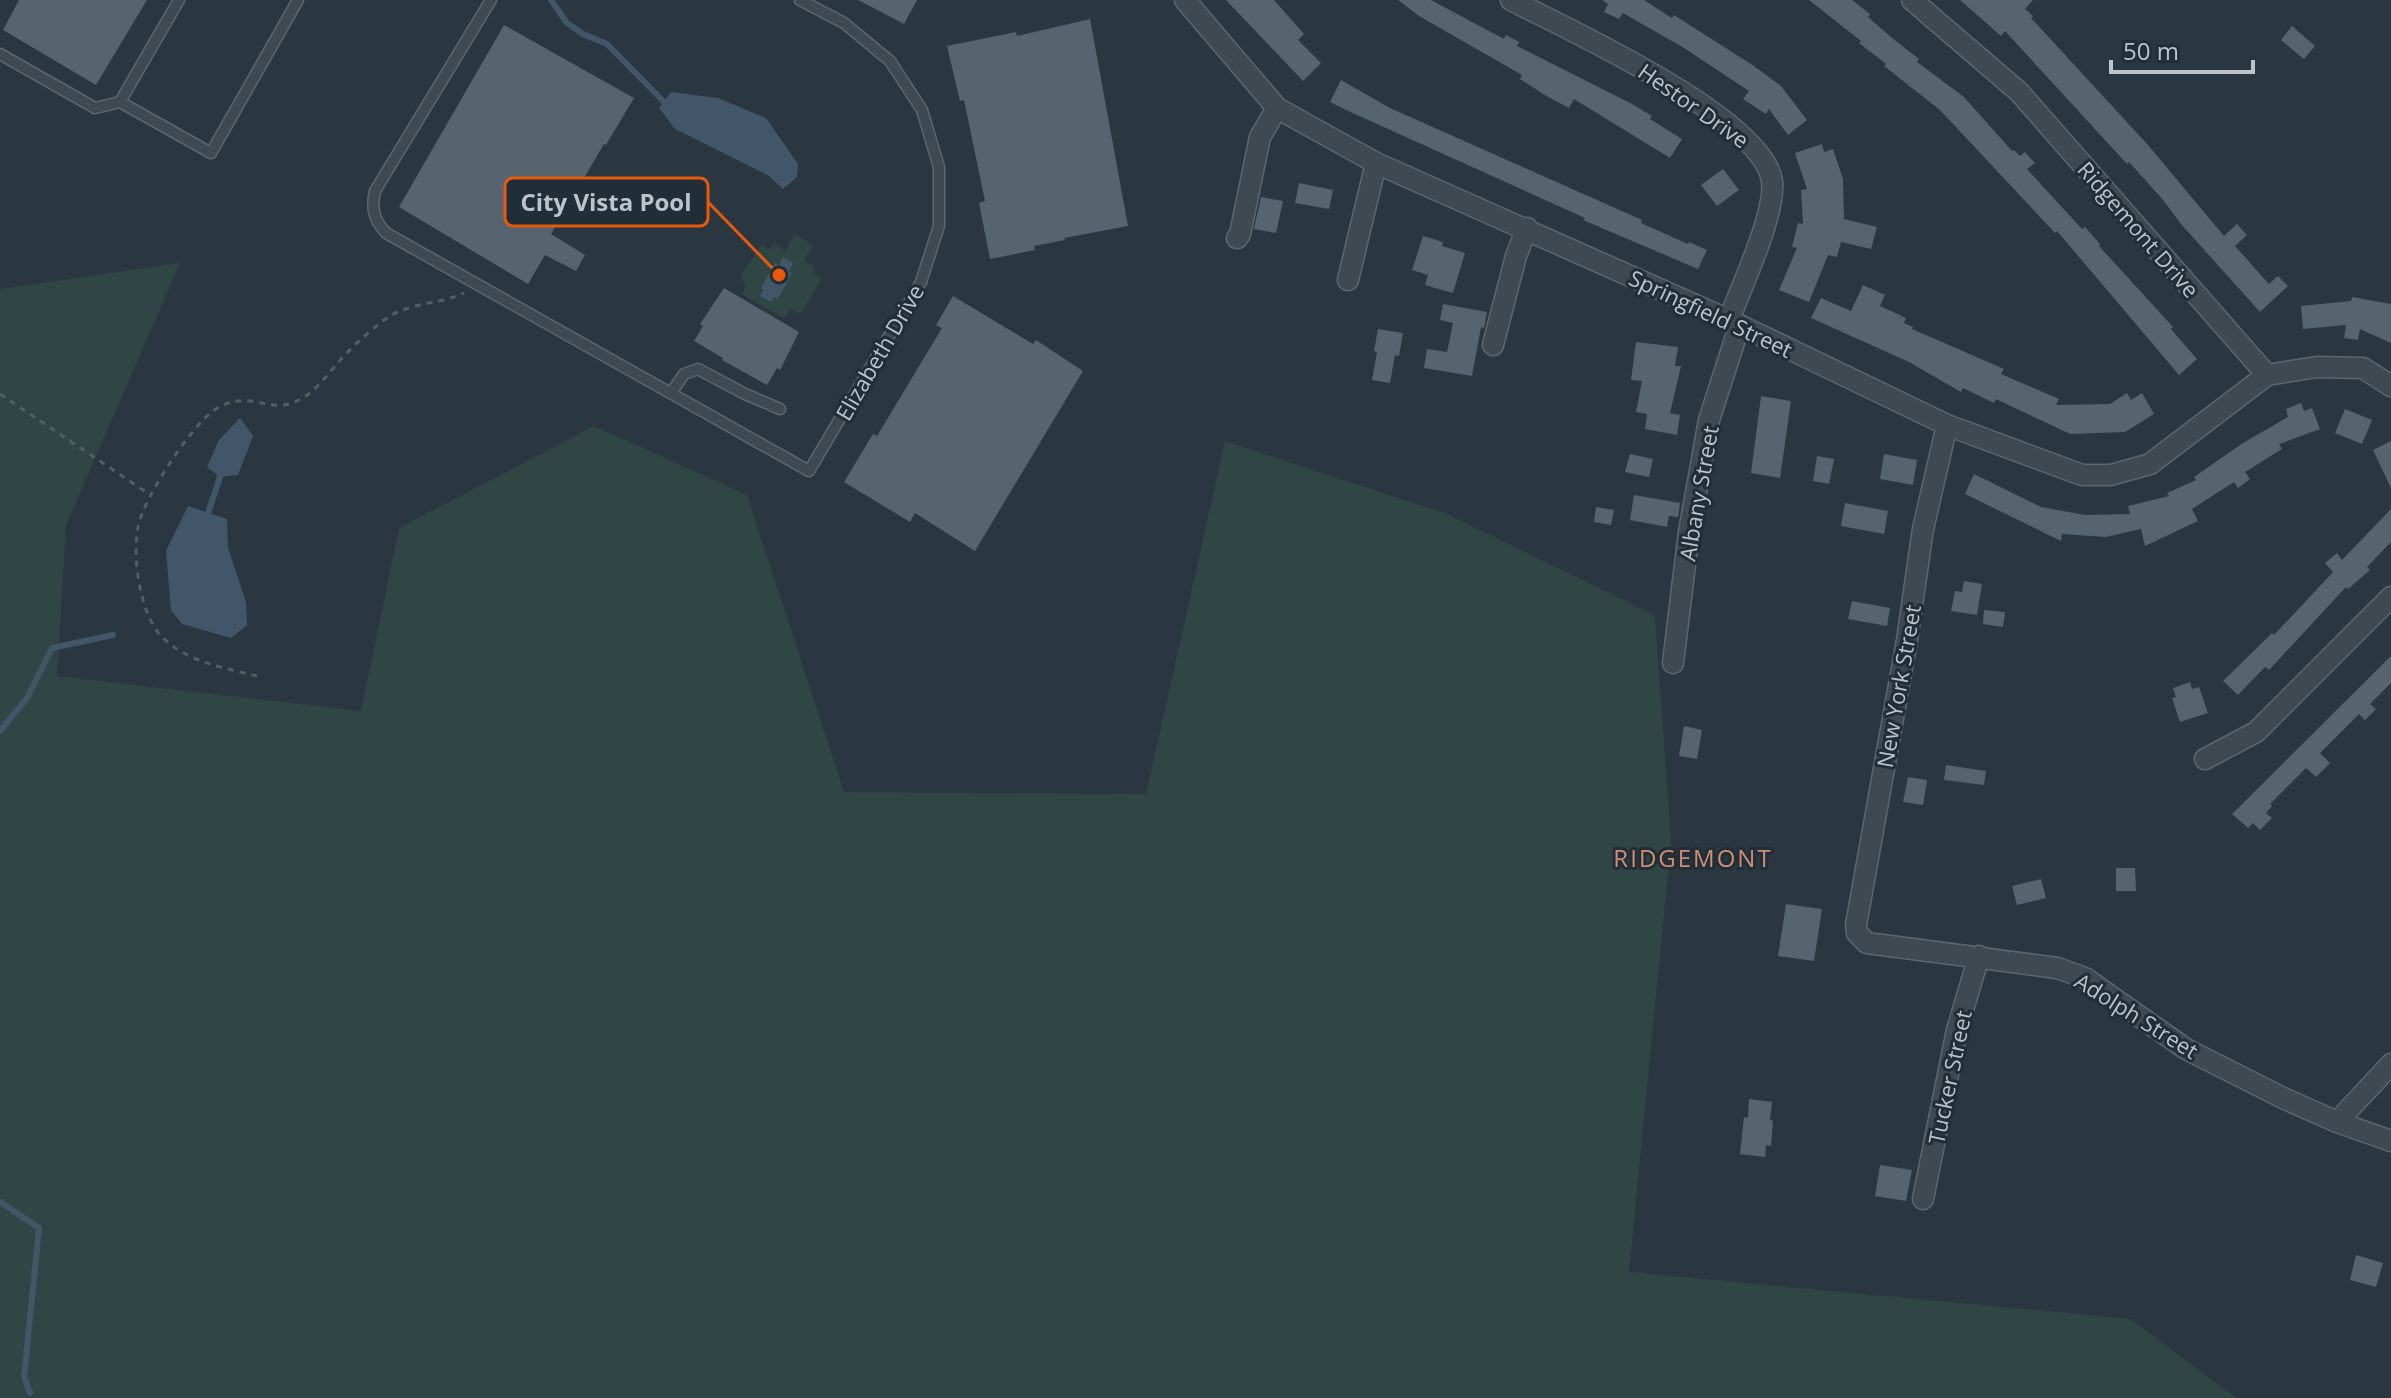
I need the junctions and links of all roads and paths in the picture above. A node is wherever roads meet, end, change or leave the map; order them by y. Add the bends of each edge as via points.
1 (179, 0) edge
2 (298, 0) edge
3 (491, 0) edge
4 (800, 0) edge
5 (1185, 0) edge
6 (1511, 0) edge
7 (1912, 0) edge
8 (0, 54) edge
9 (120, 102) junction
10 (1277, 108) junction
11 (1376, 163) junction
12 (1527, 228) junction
13 (1237, 238) dead end
14 (1348, 280) dead end
15 (476, 284) junction
16 (1734, 324) junction
17 (1493, 345) dead end
18 (2267, 375) junction
19 (2391, 386) edge
20 (671, 393) junction
21 (0, 394) edge
22 (780, 409) dead end
23 (1947, 425) junction
24 (150, 495) junction
25 (2391, 597) edge
26 (1673, 663) dead end
27 (257, 676) dead end
28 (2205, 759) dead end
29 (1867, 943) joint
30 (1979, 956) junction
31 (2391, 1064) edge
32 (2337, 1122) junction
33 (2391, 1141) edge
34 (1923, 1199) dead end

1 - 9 lane
2 - 9 lane via 211,153
3 - 15 lane via 372,203 386,233
4 - 20 lane, Elizabeth Drive via 844,23 890,61 922,110 939,167 939,226 921,282 809,471
5 - 10 street, Springfield Street
6 - 16 street, Hestor Drive via 1634,63 1732,126 1762,155 1772,181 1770,210
7 - 18 street, Ridgemont Drive via 2019,92
8 - 9 lane via 95,108
10 - 11 street, Springfield Street
10 - 13 street via 1260,137
11 - 12 street, Springfield Street
11 - 14 street
12 - 16 street, Springfield Street
12 - 17 street
15 - 20 lane
15 - 24 path via 452,299 417,304 387,318 309,395 292,404 248,399 212,412
16 - 23 street, Springfield Street
16 - 26 street, Albany Street via 1709,420
18 - 19 street via 2317,367 2363,368
18 - 23 street, Springfield Street via 2150,464 2111,475 2082,475
20 - 22 lane via 684,374 698,369
21 - 24 path
23 - 29 street, New York Street via 1923,529 1856,925
24 - 27 path via 138,526 136,560 144,607 161,637 189,656
25 - 28 street via 2256,732
29 - 30 street, Adolph Street
30 - 32 street, Adolph Street via 2057,968 2085,978 2186,1049
30 - 34 street, Tucker Street via 1957,1030
31 - 32 street
32 - 33 street, Adolph Street

